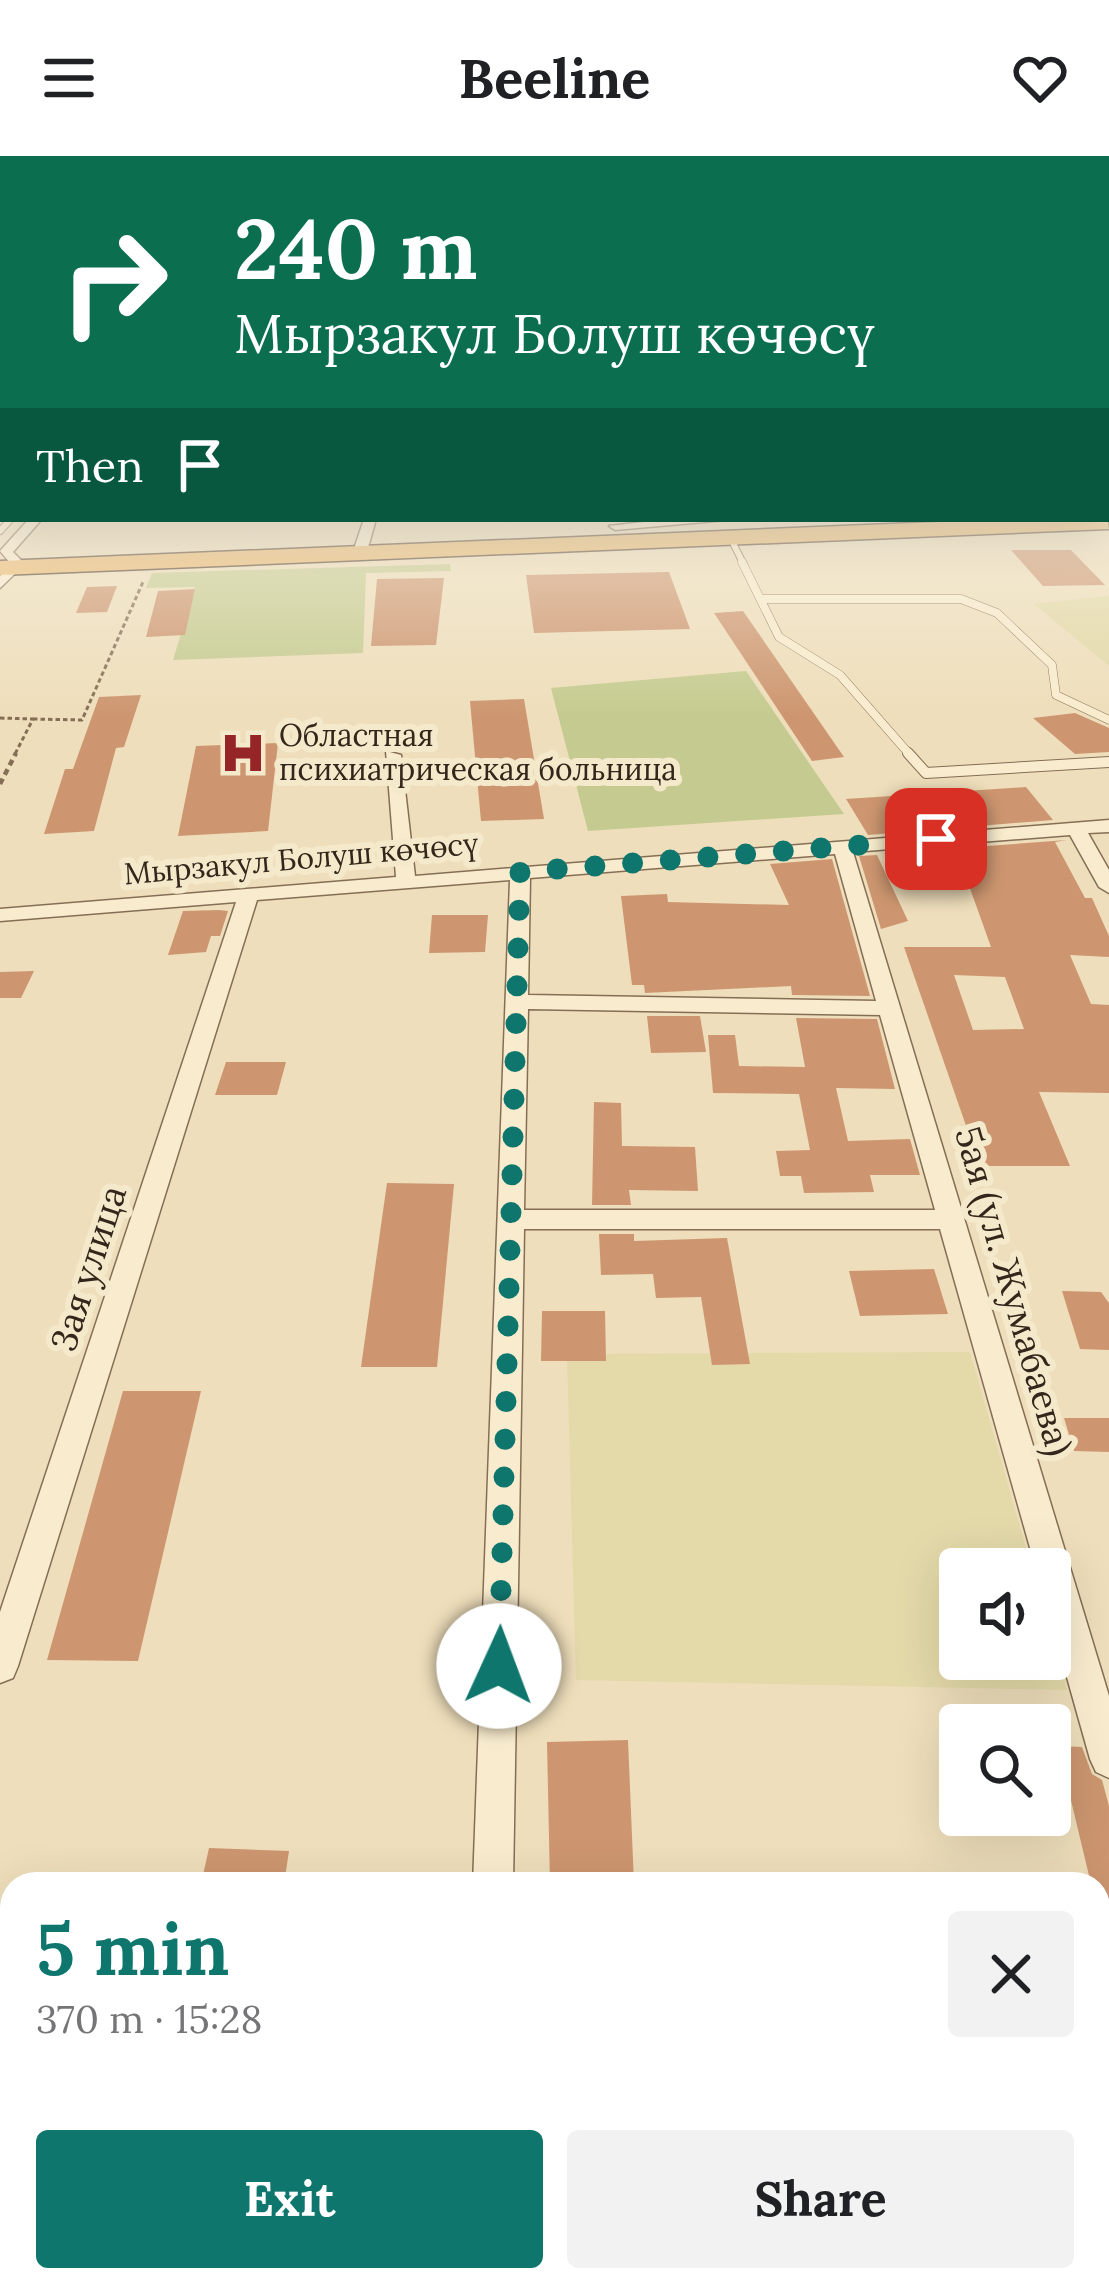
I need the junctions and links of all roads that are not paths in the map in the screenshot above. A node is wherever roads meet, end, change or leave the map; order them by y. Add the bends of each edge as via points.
1 (33, 522) edge
2 (369, 522) edge
3 (1109, 522) edge
4 (731, 528) edge
5 (616, 529) edge
6 (358, 555) junction
7 (5, 573) edge
8 (761, 599) junction
9 (1109, 720) edge
10 (392, 755) dead end
11 (1109, 762) edge
12 (1109, 826) edge
13 (1076, 829) junction
14 (842, 846) junction
15 (520, 872) junction
16 (406, 880) junction
17 (1109, 886) edge
18 (249, 893) junction
19 (0, 915) edge
20 (515, 1003) junction
21 (889, 1007) junction
22 (954, 1219) junction
23 (512, 1220) junction
24 (0, 1666) edge
25 (1109, 1759) edge
26 (493, 1872) edge

1 - 7 street via 6,552 16,558
2 - 6 street
3 - 4 highway
4 - 5 highway
4 - 8 lane
5 - 6 highway
6 - 7 highway
8 - 9 lane via 961,599 997,613 1052,665 1056,695
8 - 11 lane via 778,637 840,675 926,773
10 - 16 street
12 - 13 street, Мырзакул Болуш көчөсү
13 - 14 street, Мырзакул Болуш көчөсү
13 - 17 street
14 - 15 street, Мырзакул Болуш көчөсү
14 - 21 street, 5ая (ул. Жумабаева)
15 - 16 street, Мырзакул Болуш көчөсү
15 - 20 street
16 - 18 street, Мырзакул Болуш көчөсү
18 - 19 street, Мырзакул Болуш көчөсү
18 - 24 street, 3ая улица
20 - 21 street
20 - 23 street
21 - 22 street, 5ая (ул. Жумабаева)
22 - 23 street
22 - 25 street, 5ая (ул. Жумабаева)
23 - 26 street

